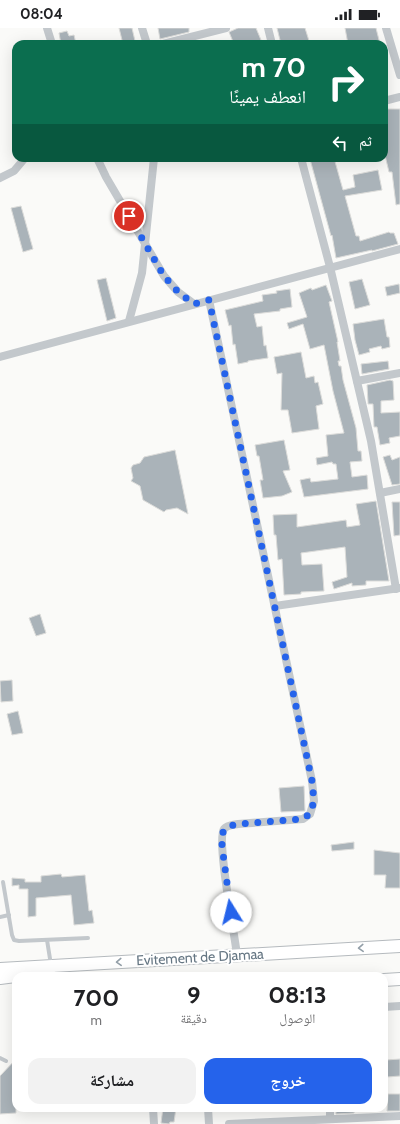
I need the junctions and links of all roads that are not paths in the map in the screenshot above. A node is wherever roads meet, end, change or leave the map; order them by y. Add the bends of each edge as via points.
1 (47, 28) edge
2 (142, 28) edge
3 (226, 28) edge
4 (268, 28) edge
5 (386, 28) edge
6 (51, 40) edge
7 (146, 40) edge
8 (179, 40) edge
9 (271, 40) edge
10 (400, 75) edge
11 (400, 97) edge
12 (388, 100) edge
13 (22, 162) edge
14 (99, 162) edge
15 (154, 162) edge
16 (302, 162) edge
17 (0, 178) edge
18 (145, 243) junction
19 (400, 248) edge
20 (330, 268) junction
21 (209, 300) junction
22 (194, 304) junction
23 (129, 321) junction
24 (0, 357) edge
25 (400, 373) edge
26 (357, 381) junction
27 (400, 489) edge
28 (380, 492) junction
29 (398, 589) edge
30 (275, 606) junction
31 (3, 882) dead end
32 (9, 915) junction
33 (0, 916) edge
34 (88, 938) dead end
35 (47, 940) junction
36 (400, 946) edge
37 (237, 955) junction
38 (0, 969) edge
39 (50, 971) edge
40 (12, 976) edge
41 (0, 978) edge
42 (400, 979) edge
43 (388, 980) edge
44 (400, 1006) edge
45 (388, 1007) edge
46 (0, 1058) edge
47 (6, 1061) dead end
48 (153, 1112) edge
49 (208, 1112) edge
50 (330, 1112) edge
51 (400, 1116) edge
52 (330, 1119) junction
53 (374, 1120) edge
54 (154, 1124) edge
55 (209, 1124) edge
56 (229, 1124) edge

1 - 6 street
2 - 7 street
3 - 8 street
4 - 9 street
5 - 10 street
11 - 12 street
13 - 17 street via 14,171
14 - 18 street
15 - 18 street
16 - 20 street
18 - 22 street via 164,276 178,292
18 - 23 street via 142,273
19 - 20 street
20 - 21 street
20 - 26 street
21 - 22 street
21 - 30 street
22 - 23 street
23 - 24 street
25 - 26 street
26 - 28 street
27 - 28 street
28 - 29 street
29 - 30 street
30 - 37 street via 314,801 310,814 302,819 238,824 225,828 222,835 224,870
31 - 32 lane
32 - 33 lane
32 - 35 lane via 14,940
34 - 35 lane
35 - 39 lane
36 -> 37 main road, Evitement de Djamaa
37 -> 39 main road, Evitement de Djamaa
38 - 39 main road, Evitement de Djamaa
40 - 41 main road, Evitement de Djamaa
42 - 43 main road
44 - 45 street
46 - 47 lane
48 - 54 street
49 - 55 street
50 - 52 street
51 - 53 street
52 - 53 street
52 - 56 street

